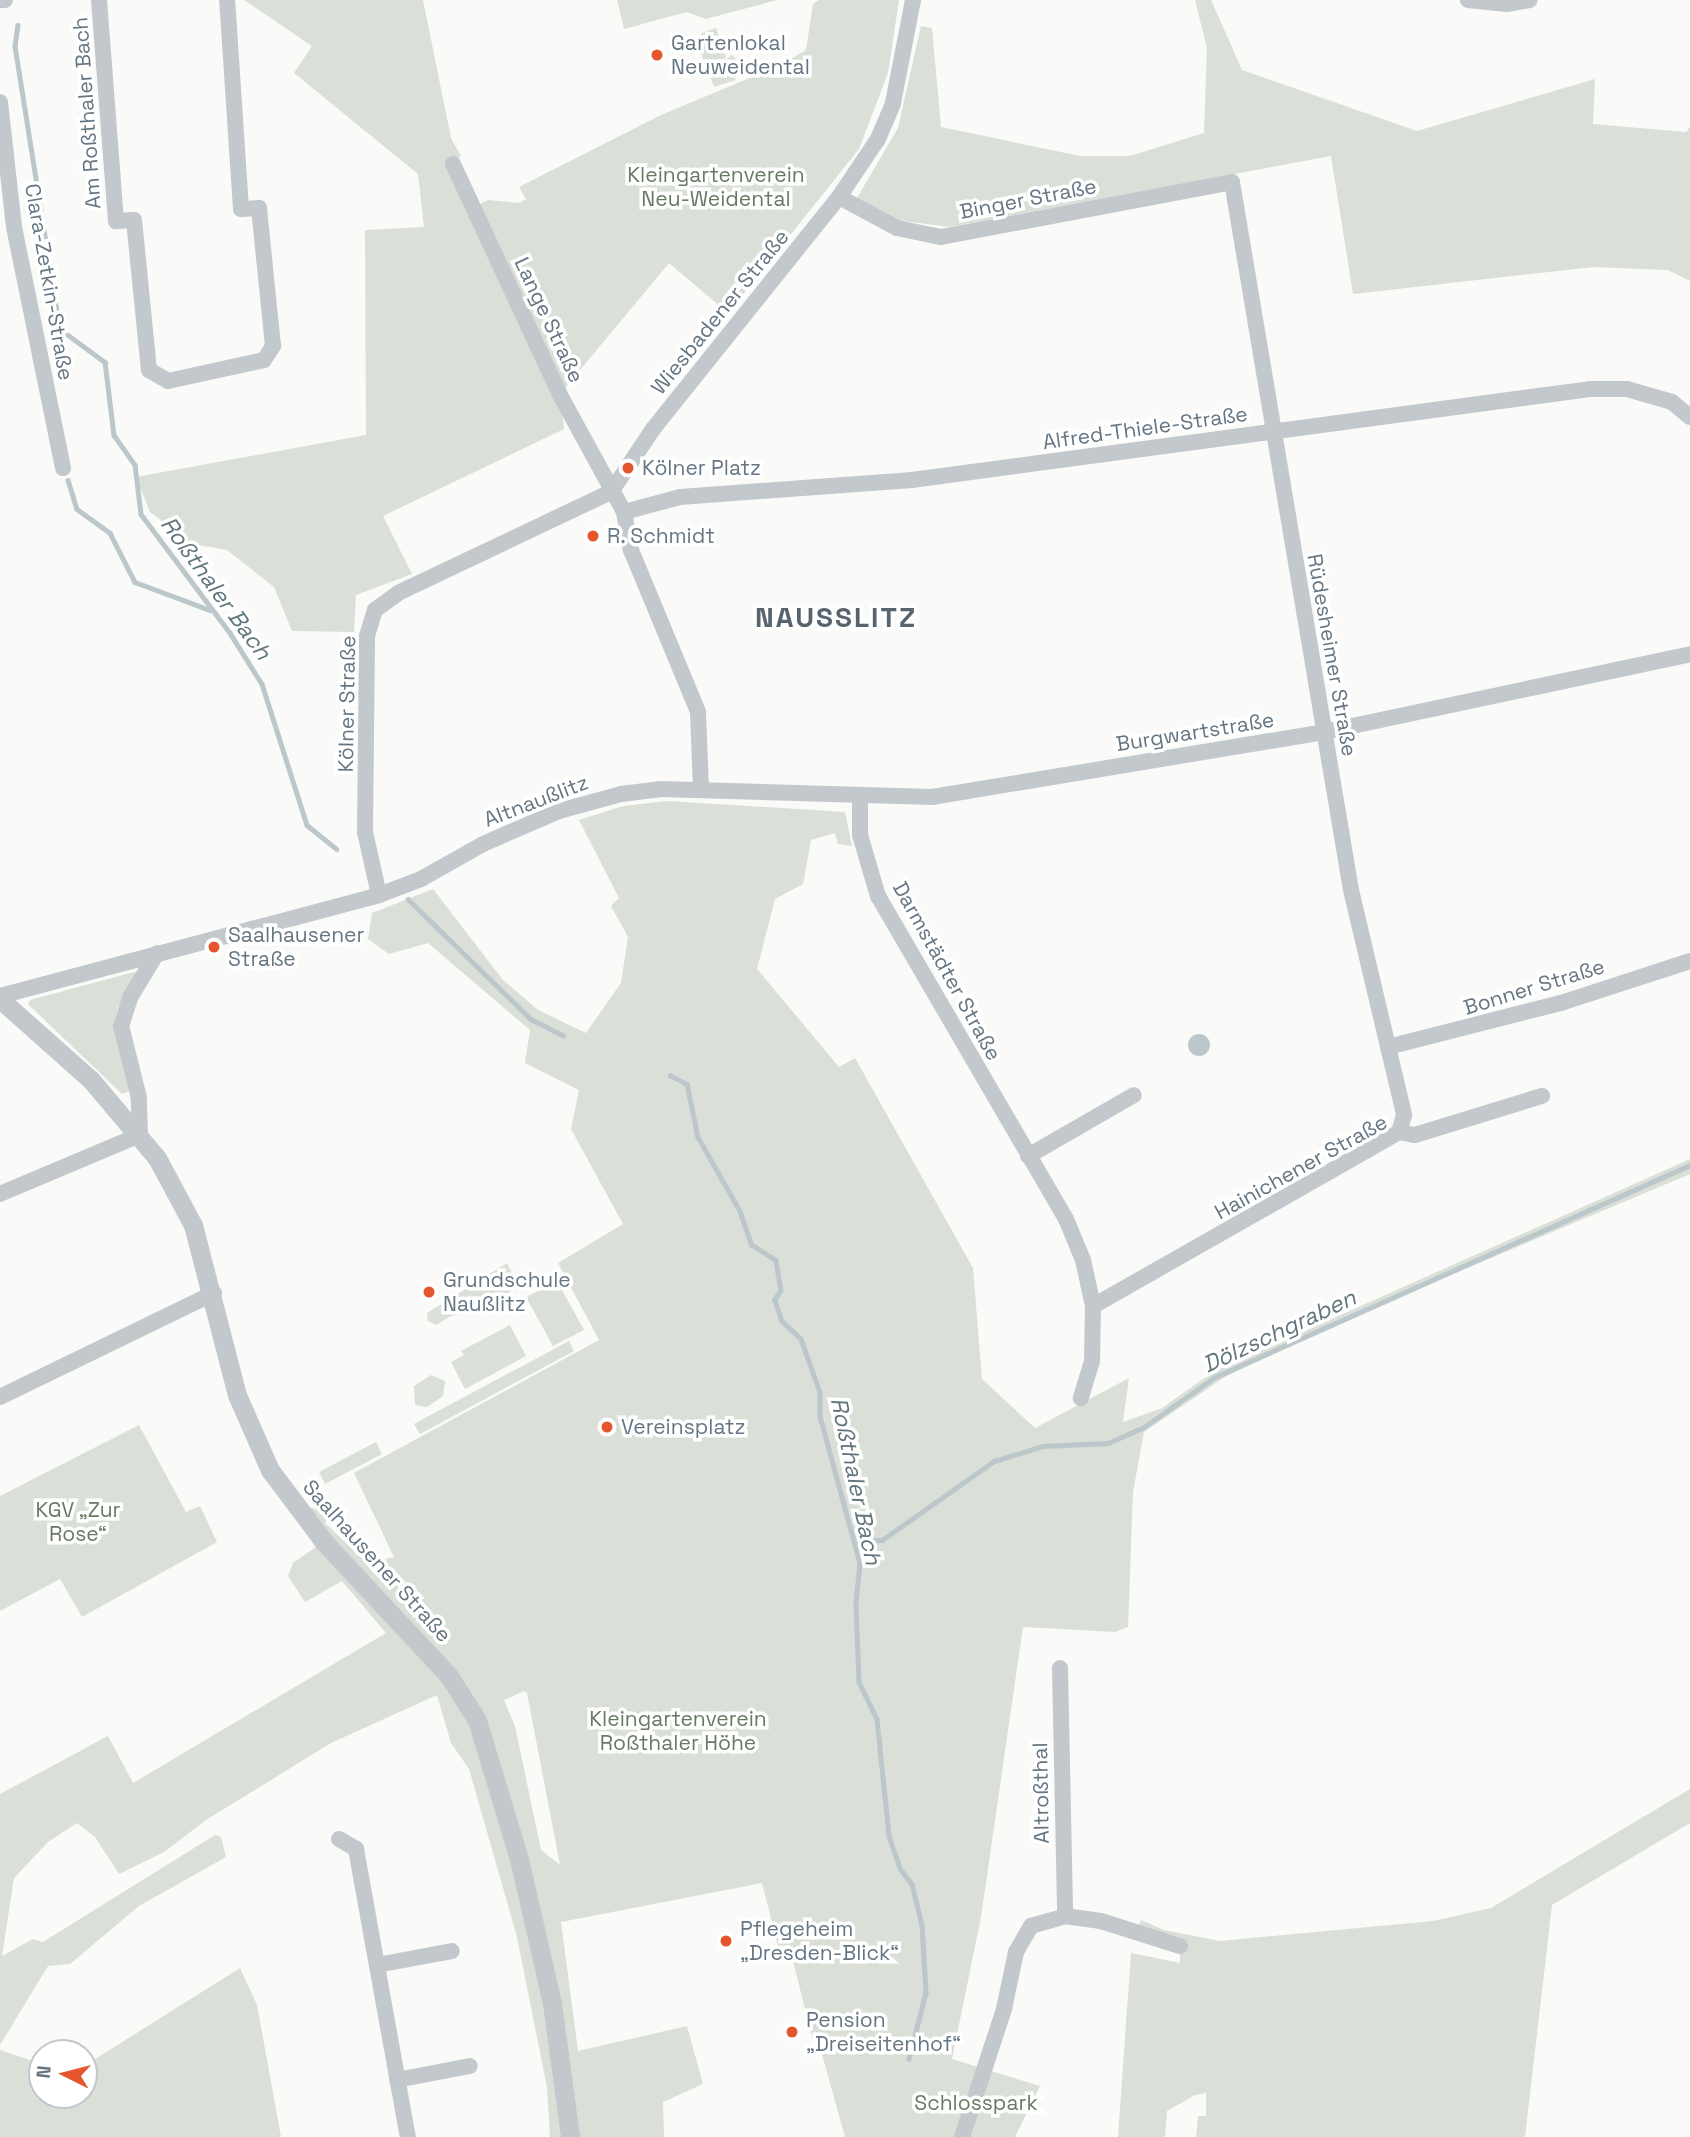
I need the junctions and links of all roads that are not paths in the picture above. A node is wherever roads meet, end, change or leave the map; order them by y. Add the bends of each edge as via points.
1 (0, 0) edge
2 (5, 0) edge
3 (99, 0) edge
4 (227, 0) edge
5 (913, 0) edge
6 (1468, 0) edge
7 (1530, 0) edge
8 (0, 102) edge
9 (453, 164) dead end
10 (1232, 182) joint
11 (839, 197) junction
12 (7, 227) edge
13 (1690, 417) edge
14 (1273, 432) junction
15 (63, 468) dead end
16 (611, 492) junction
17 (624, 512) junction
18 (1690, 654) edge
19 (1324, 732) junction
20 (701, 789) junction
21 (860, 797) junction
22 (379, 895) junction
23 (157, 953) junction
24 (1690, 961) edge
25 (0, 997) edge
26 (1388, 1046) junction
27 (1134, 1095) dead end
28 (1542, 1096) dead end
29 (1399, 1132) junction
30 (140, 1135) junction
31 (1028, 1156) junction
32 (0, 1194) edge
33 (214, 1293) junction
34 (1093, 1306) junction
35 (0, 1397) edge
36 (1081, 1398) dead end
37 (1060, 1668) dead end
38 (338, 1839) dead end
39 (1065, 1916) junction
40 (1180, 1946) dead end
41 (452, 1951) dead end
42 (377, 1965) junction
43 (470, 2066) dead end
44 (397, 2080) junction
45 (408, 2137) edge
46 (570, 2137) edge
47 (962, 2137) edge

1 - 2 street
3 - 4 street, Am Roßthaler Bach via 116,221 134,219 149,370 168,381 264,359 274,346 259,208 241,209
5 - 11 street, Wiesbadener Straße via 892,103 878,139
6 - 7 street via 1507,4
8 - 12 street, Clara-Zetkin-Straße
9 - 16 street, Lange Straße via 560,395
10 - 11 street, Binger Straße via 941,237 897,228
10 - 14 street, Rüdesheimer Straße
11 - 16 street, Wiesbadener Straße via 653,429
12 - 15 street, Clara-Zetkin-Straße
13 - 14 street, Alfred-Thiele-Straße via 1672,402 1627,389 1590,389
14 - 17 street, Alfred-Thiele-Straße via 912,480 680,497
14 - 19 street, Rüdesheimer Straße
16 - 17 street
16 - 22 street, Kölner Straße via 398,593 375,610 367,636 365,832
17 - 20 street via 635,560 698,712
18 - 19 street, Burgwartstraße
19 - 21 street, Burgwartstraße via 932,797
19 - 26 street, Rüdesheimer Straße via 1351,890
20 - 21 street, Burgwartstraße
20 - 22 street, Altnaußlitz via 621,794 559,811
21 - 31 street, Darmstädter Straße via 860,835 878,896
22 - 23 street, Altnaußlitz
23 - 25 street, Altnaußlitz
23 - 30 street via 131,996 121,1026 139,1098
24 - 26 street, Bonner Straße via 1524,1013
25 - 30 street, Saalhausener Straße via 91,1080
26 - 29 street, Rüdesheimer Straße via 1404,1115
27 - 31 street
28 - 29 street, Hainichener Straße via 1415,1135
29 - 34 street, Hainichener Straße
30 - 32 street
30 - 33 street, Saalhausener Straße via 193,1225
31 - 34 street, Darmstädter Straße via 1066,1219 1083,1260
33 - 35 street
33 - 46 street, Saalhausener Straße via 237,1395 270,1470 324,1542 449,1676 477,1720 519,1859 552,2003
34 - 36 street, Darmstädter Straße via 1091,1361
37 - 39 street, Altroßthal
38 - 42 street via 356,1849
39 - 40 street via 1101,1921
39 - 47 street via 1031,1926 1016,1952 1004,2009
41 - 42 street
42 - 44 street
43 - 44 street
44 - 45 street

